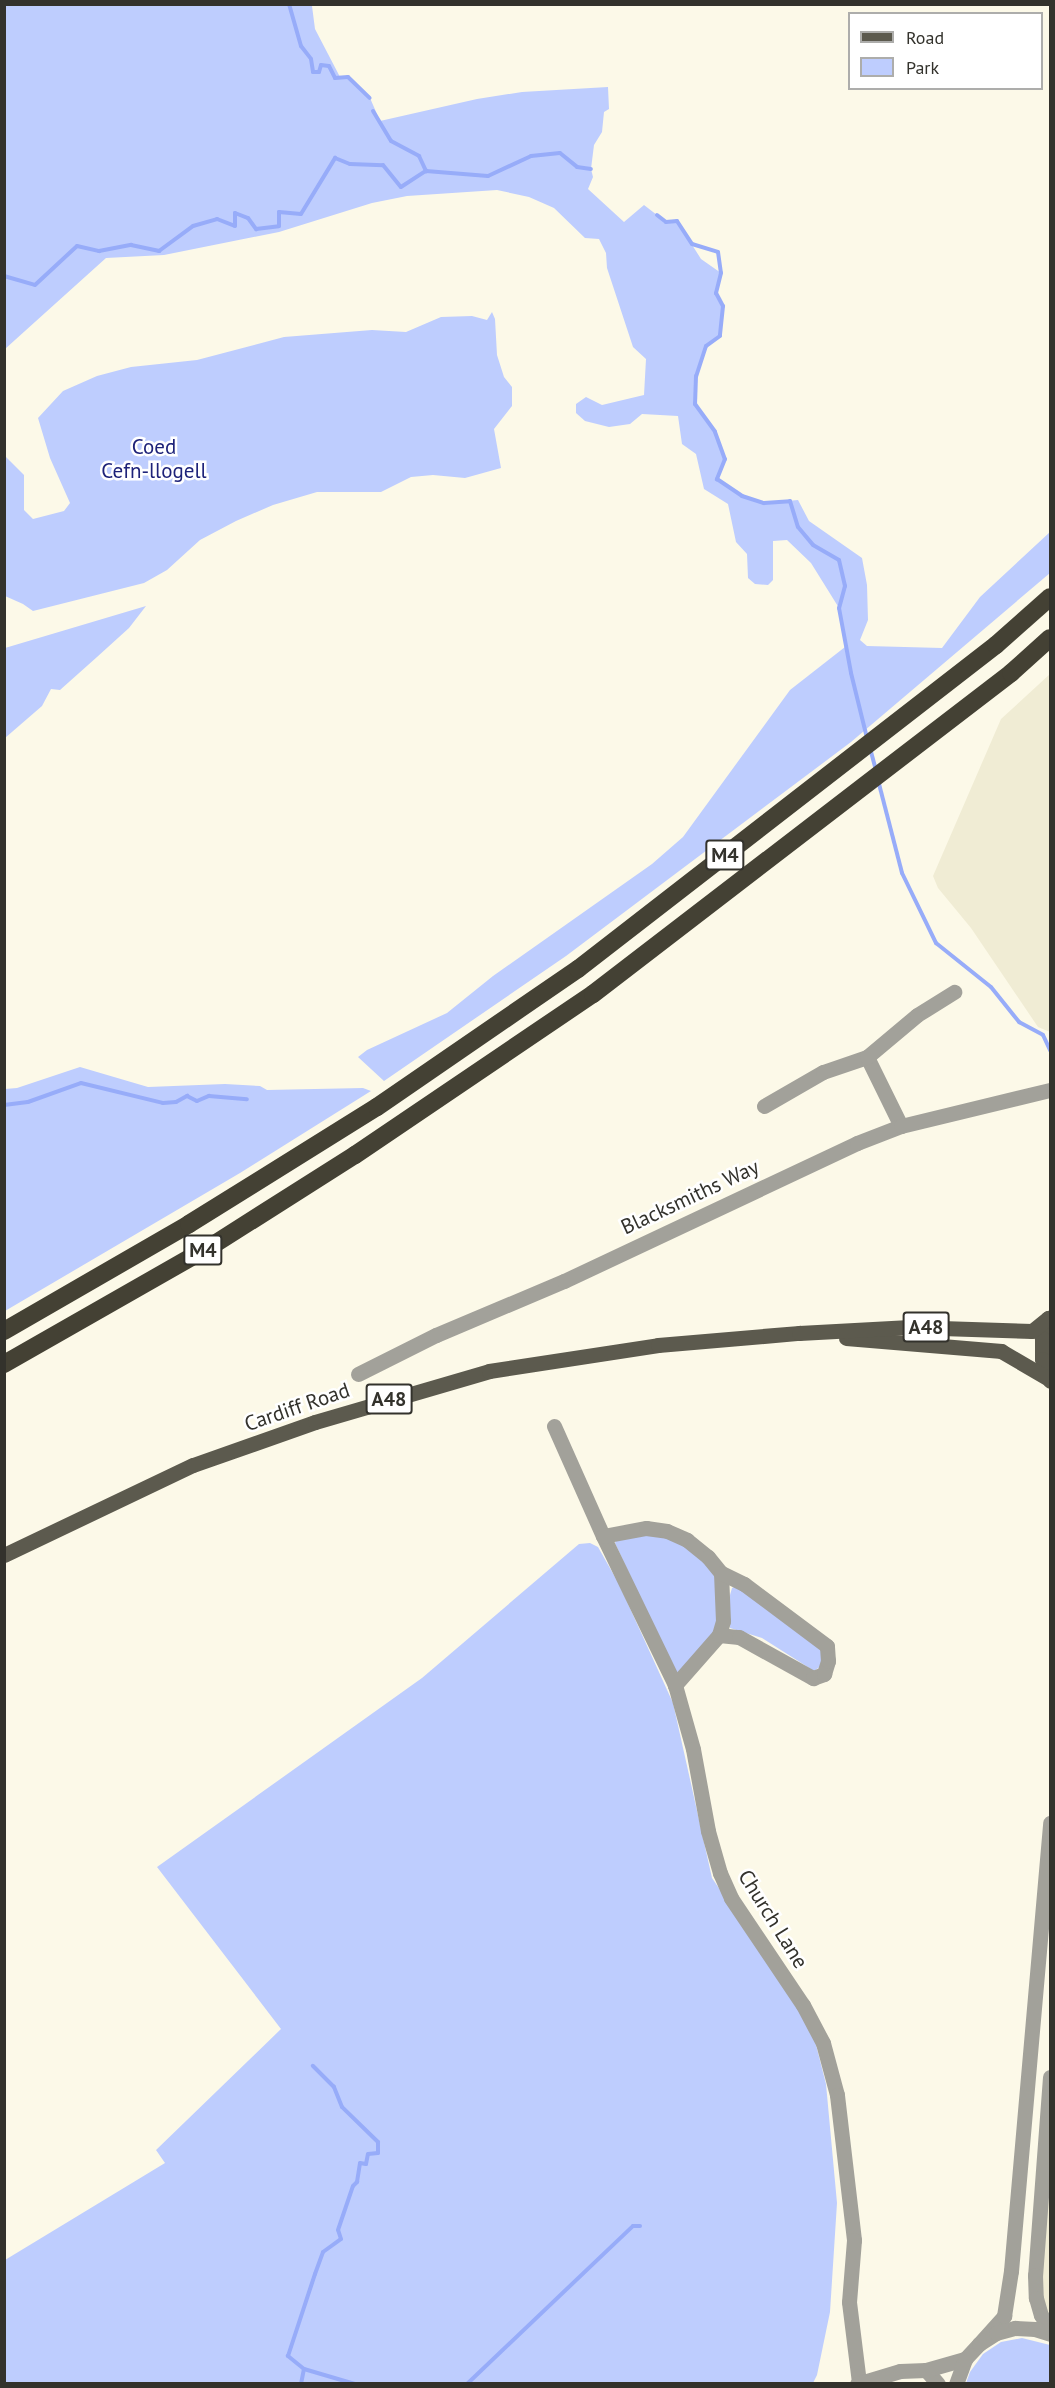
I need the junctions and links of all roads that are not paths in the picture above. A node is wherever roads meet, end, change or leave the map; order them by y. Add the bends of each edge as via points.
1 (1050, 597) edge
2 (1050, 638) edge
3 (954, 992) dead end
4 (867, 1057) junction
5 (1049, 1090) edge
6 (764, 1106) dead end
7 (901, 1126) junction
8 (1049, 1317) edge
9 (4, 1331) edge
10 (799, 1333) junction
11 (4, 1364) edge
12 (358, 1374) dead end
13 (1050, 1380) edge
14 (554, 1426) dead end
15 (603, 1536) junction
16 (4, 1555) edge
17 (721, 1573) junction
18 (719, 1635) junction
19 (675, 1685) junction
20 (1050, 1823) edge
21 (1050, 2077) edge
22 (1050, 2332) edge
23 (979, 2344) junction
24 (965, 2359) junction
25 (926, 2370) junction
26 (858, 2383) edge
27 (938, 2384) edge
28 (956, 2384) edge

1 - 9 highway, M4 via 996,645 578,969 383,1103 189,1224
2 - 11 highway, M4 via 1011,673 593,994 403,1124 213,1245
3 - 4 street via 910,1020
4 - 6 street via 823,1072
4 - 7 street
5 - 7 street, Blacksmiths Way
7 - 12 street, Blacksmiths Way via 709,1210
8 - 10 main road, Cardiff Road / A48 via 1032,1331 910,1327
8 - 13 main road via 1042,1338 1042,1359
10 - 13 main road, Cardiff Road / A48 via 1001,1351
10 - 16 main road, Cardiff Road / A48 via 624,1350 489,1371 428,1387 193,1465
14 - 15 street, Church Lane
15 - 17 street via 646,1528 667,1531 687,1540
15 - 19 street, Church Lane
17 - 18 street via 723,1621
17 - 18 street via 744,1584 827,1646 828,1661 824,1674 813,1678 740,1637
18 - 19 street
19 - 26 street, Church Lane via 720,1873 731,1898 803,2005 823,2043 837,2095 854,2240 849,2302
20 - 23 street via 1011,2271 1004,2316
21 - 22 street via 1035,2276 1036,2298
22 - 23 street via 1015,2328 996,2333
23 - 24 street
24 - 25 street, Church Lane
24 - 28 street
25 - 26 street, Church Lane via 900,2371
25 - 27 street

